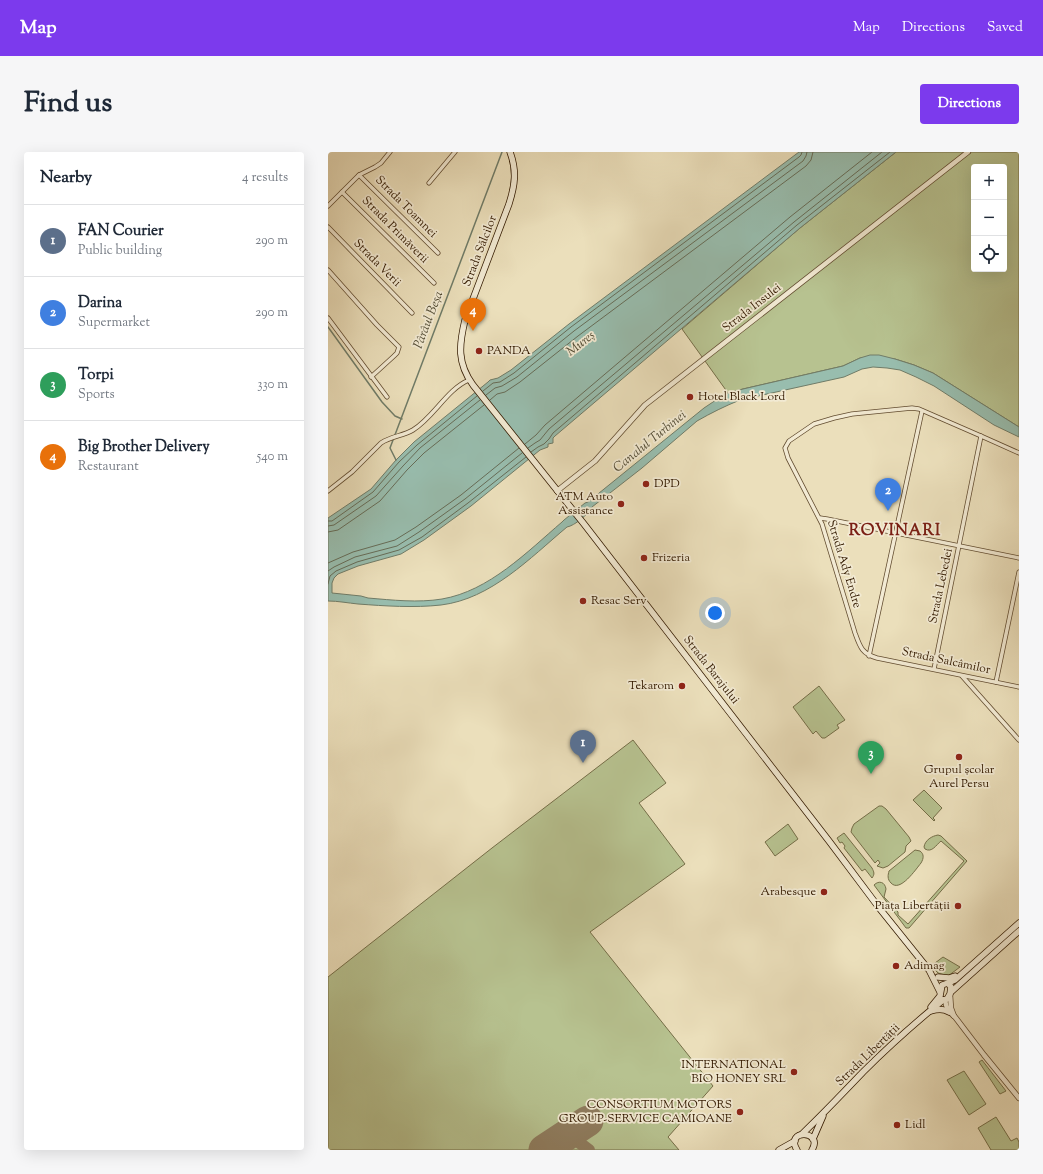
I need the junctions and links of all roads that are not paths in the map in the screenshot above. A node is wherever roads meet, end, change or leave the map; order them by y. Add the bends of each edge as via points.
1 (390, 152) edge
2 (455, 152) edge
3 (510, 152) edge
4 (968, 152) edge
5 (359, 175) junction
6 (430, 183) dead end
7 (342, 192) junction
8 (328, 206) edge
9 (328, 227) edge
10 (438, 253) dead end
11 (328, 270) edge
12 (434, 283) dead end
13 (412, 313) dead end
14 (328, 318) edge
15 (372, 377) junction
16 (469, 380) junction
17 (387, 397) dead end
18 (922, 411) junction
19 (982, 436) junction
20 (1019, 453) edge
21 (328, 491) edge
22 (557, 491) junction
23 (820, 518) junction
24 (896, 533) junction
25 (960, 546) junction
26 (1019, 558) edge
27 (1019, 572) edge
28 (869, 656) junction
29 (934, 669) junction
30 (961, 675) junction
31 (996, 682) junction
32 (1019, 687) edge
33 (1019, 740) edge
34 (1019, 923) edge
35 (1019, 931) edge
36 (929, 970) junction
37 (966, 970) junction
38 (938, 977) junction
39 (947, 983) junction
40 (951, 993) junction
41 (942, 997) junction
42 (949, 1012) junction
43 (927, 1013) junction
44 (955, 1017) junction
45 (1019, 1098) edge
46 (825, 1112) junction
47 (802, 1134) junction
48 (813, 1139) junction
49 (795, 1141) junction
50 (780, 1150) edge
51 (793, 1150) edge
52 (797, 1150) edge
53 (812, 1150) edge

1 - 5 street via 381,163
2 - 6 street
3 - 16 main road, Strada Sălcilor via 515,178 514,190 461,335 462,365
4 - 22 street, Strada Insulei via 645,405 595,461
5 - 7 street
5 - 10 street, Strada Toamnei
7 - 8 street
7 - 12 street, Strada Primăverii
9 - 13 street, Strada Verii
11 - 15 street via 399,347 397,353
14 - 15 street
15 - 17 street
16 - 21 street via 457,386 412,431 381,443 352,472
16 - 22 main road, Strada Barajului
18 - 19 street, Strada Ady Endre
18 - 23 street, Strada Ady Endre via 912,408 842,416 814,424 789,441 786,445 786,455
18 - 24 street
19 - 20 street, Strada Ady Endre
19 - 25 street, Strada Lebedei
22 - 36 main road, Strada Barajului
23 - 24 street
23 - 28 street, Strada Ady Endre via 859,645
24 - 25 street
24 - 28 street
25 - 26 street
25 - 29 street, Strada Lebedei
27 - 31 street
28 - 29 street, Strada Salcâmilor
29 - 30 street, Strada Salcâmilor
30 - 31 street, Strada Salcâmilor
30 - 33 street
31 - 32 street, Strada Salcâmilor
34 - 37 main road
35 - 40 main road
36 - 38 main road, Strada Barajului
36 - 41 main road, Strada Barajului
37 - 38 main road via 954,977
37 - 39 main road via 955,980
38 - 39 main road, Strada Barajului
39 - 40 main road via 951,987
39 - 41 main road via 942,985
40 - 41 main road
40 - 44 street via 951,1008
41 - 42 street
41 - 43 main road, Strada Libertății
42 - 43 main road via 939,1009
42 - 44 street
43 - 46 main road, Strada Libertății via 863,1072
44 - 45 street
46 - 47 main road, Strada Libertății
46 - 48 main road, Strada Libertății
47 - 48 main road
47 - 49 main road, Strada Libertății
48 - 53 main road, Strada Libertății
49 - 50 main road
49 - 52 main road
50 - 51 main road

